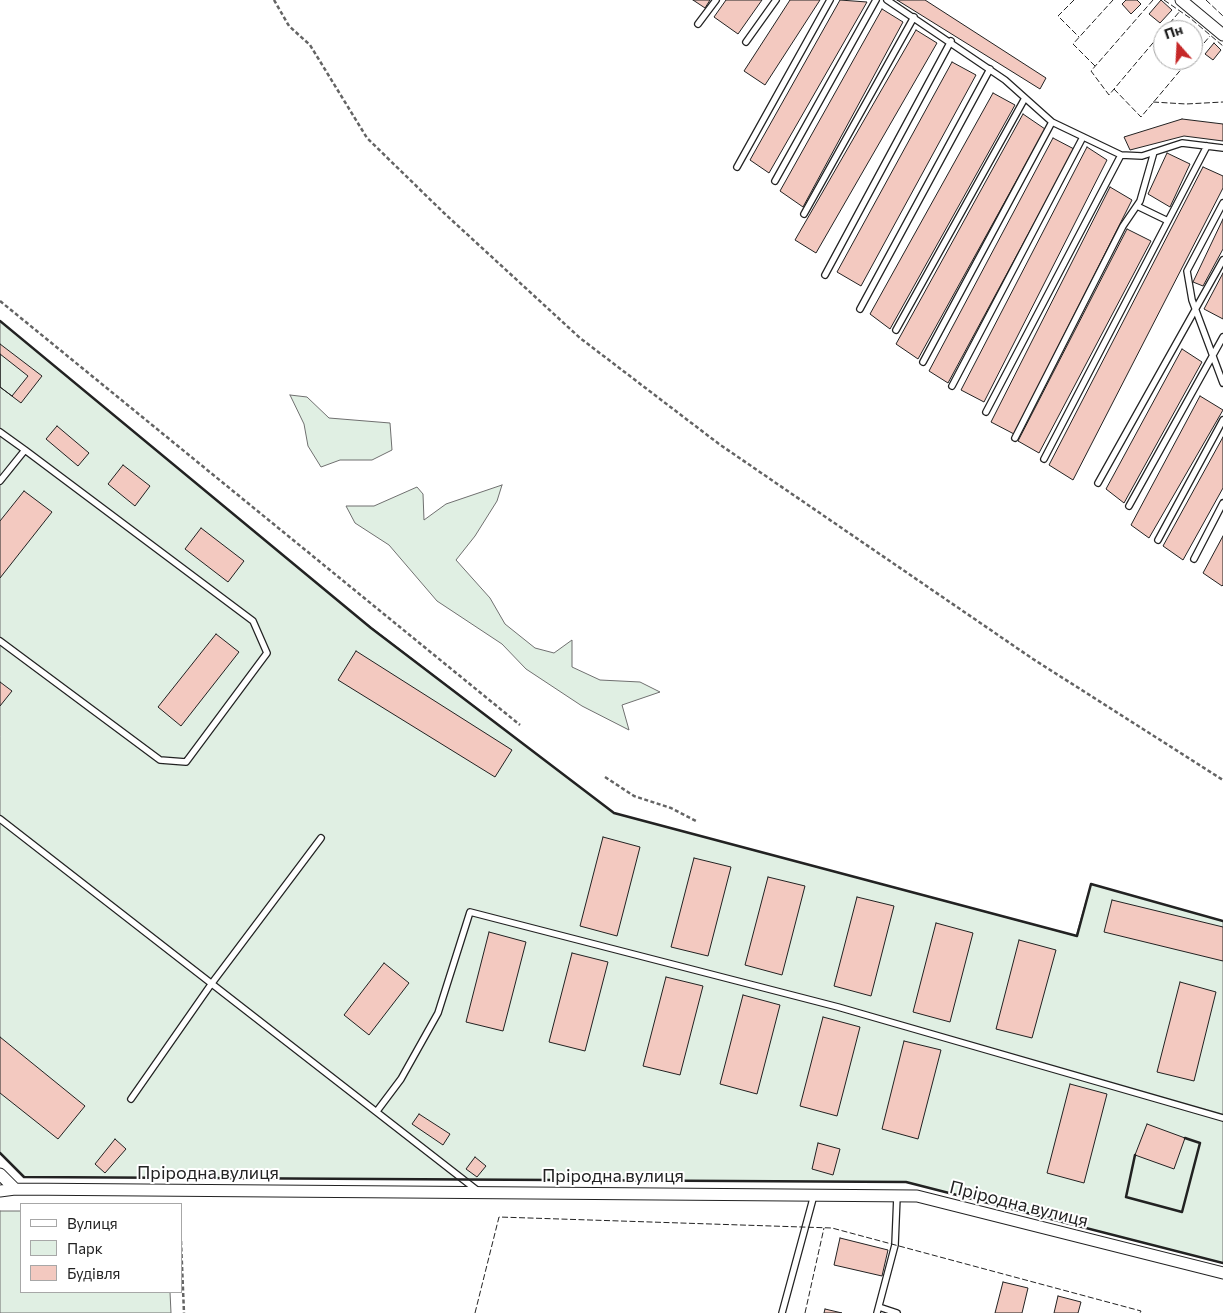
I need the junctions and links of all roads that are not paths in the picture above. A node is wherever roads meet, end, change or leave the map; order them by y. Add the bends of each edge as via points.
1 (716, 0) edge
2 (776, 0) edge
3 (830, 0) edge
4 (876, 0) edge
5 (887, 0) edge
6 (1181, 0) edge
7 (914, 17) junction
8 (698, 24) dead end
9 (1223, 35) edge
10 (951, 41) junction
11 (746, 42) dead end
12 (990, 69) junction
13 (1025, 98) junction
14 (1052, 122) junction
15 (1083, 137) junction
16 (1207, 146) junction
17 (1223, 148) edge
18 (1154, 152) junction
19 (1122, 155) junction
20 (737, 166) dead end
21 (775, 181) dead end
22 (1223, 203) edge
23 (1137, 206) junction
24 (804, 214) dead end
25 (1168, 221) junction
26 (1223, 260) edge
27 (825, 275) dead end
28 (1195, 307) junction
29 (860, 309) dead end
30 (896, 330) dead end
31 (1223, 337) edge
32 (1213, 355) junction
33 (923, 362) dead end
34 (1223, 383) edge
35 (952, 386) dead end
36 (986, 412) dead end
37 (1223, 420) edge
38 (0, 432) edge
39 (1015, 438) dead end
40 (25, 450) junction
41 (1044, 459) dead end
42 (0, 481) edge
43 (1098, 483) dead end
44 (1223, 503) edge
45 (1129, 506) dead end
46 (1158, 540) dead end
47 (1194, 559) dead end
48 (0, 641) edge
49 (0, 819) edge
50 (321, 838) dead end
51 (212, 983) junction
52 (130, 1099) dead end
53 (377, 1112) junction
54 (1223, 1118) edge
55 (0, 1174) edge
56 (15, 1189) junction
57 (0, 1191) edge
58 (479, 1193) junction
59 (814, 1195) junction
60 (897, 1196) junction
61 (1223, 1273) edge
62 (878, 1310) edge
63 (782, 1313) edge
64 (897, 1313) edge

1 - 8 lane
2 - 11 lane
3 - 20 lane
4 - 21 lane
5 - 7 lane
6 - 9 street
7 - 10 lane
7 - 24 lane
10 - 12 lane
10 - 27 lane
12 - 13 lane
12 - 29 lane
13 - 14 lane
13 - 30 lane
14 - 15 lane
14 - 33 lane
15 - 19 lane
15 - 35 lane
16 - 17 lane
16 - 18 lane via 1182,143
16 - 25 lane
18 - 19 lane via 1142,156
18 - 23 lane
19 - 36 lane
22 - 28 lane via 1187,271
23 - 25 lane
23 - 39 lane via 1123,226
25 - 41 lane
26 - 28 lane
28 - 32 lane
28 - 43 lane
31 - 32 lane
32 - 34 lane
32 - 45 lane
37 - 46 lane
38 - 40 lane
40 - 42 lane
40 - 48 lane via 253,621 267,653 186,762 160,760
44 - 47 lane
49 - 51 lane
50 - 51 lane
51 - 52 lane
51 - 53 lane
53 - 54 lane via 401,1079 438,1013 470,912 838,1007
53 - 58 lane
55 - 56 street
56 - 57 street, Пріродна вулиця
56 - 58 street, Пріродна вулиця
58 - 59 street, Пріродна вулиця
59 - 60 street, Пріродна вулиця
59 - 63 lane
60 - 61 street, Пріродна вулиця via 917,1196
60 - 62 lane via 895,1245
62 - 64 lane

